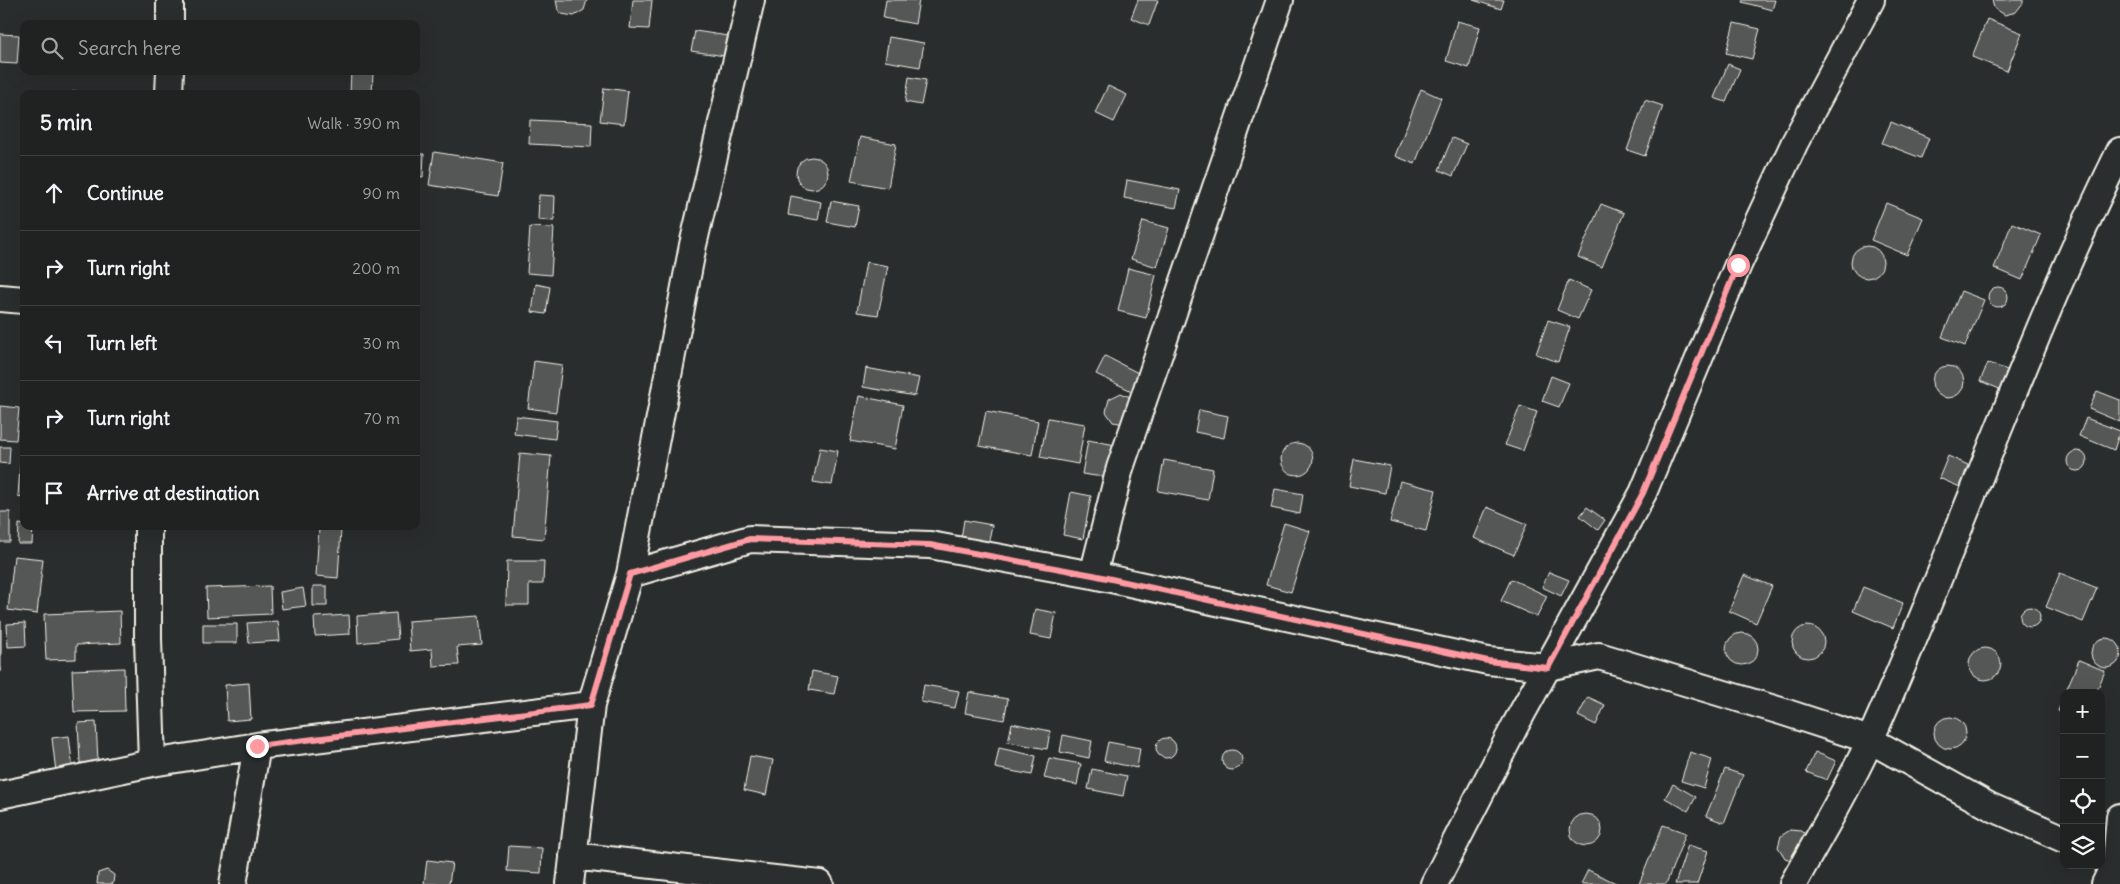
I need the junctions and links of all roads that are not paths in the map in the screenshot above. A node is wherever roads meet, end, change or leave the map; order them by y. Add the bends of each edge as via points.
1 (170, 0) edge
2 (751, 0) edge
3 (1280, 0) edge
4 (1871, 0) edge
5 (170, 20) edge
6 (170, 75) edge
7 (169, 90) edge
8 (2120, 151) edge
9 (0, 298) edge
10 (20, 300) edge
11 (148, 530) edge
12 (630, 574) junction
13 (1093, 575) junction
14 (1548, 668) junction
15 (591, 705) junction
16 (1870, 740) junction
17 (257, 746) junction
18 (152, 763) junction
19 (0, 795) edge
20 (2120, 817) edge
21 (2060, 837) edge
22 (573, 856) junction
23 (2111, 866) edge
24 (233, 884) edge
25 (570, 884) edge
26 (820, 884) edge
27 (1434, 884) edge
28 (1792, 884) edge

1 - 5 street
2 - 12 street via 693,246
3 - 13 street via 1120,468
4 - 14 street via 1791,151 1738,265 1643,493
6 - 7 street
8 - 16 street via 2028,355
9 - 10 street
11 - 18 street
12 - 13 street via 750,539 930,545
12 - 15 street
13 - 14 street via 1488,661
14 - 16 street via 1599,656
14 - 27 street
15 - 17 street
15 - 22 street
16 - 21 street via 1991,807
16 - 28 street
17 - 18 street
17 - 24 street
18 - 19 street
20 - 23 street
22 - 25 street
22 - 26 street

